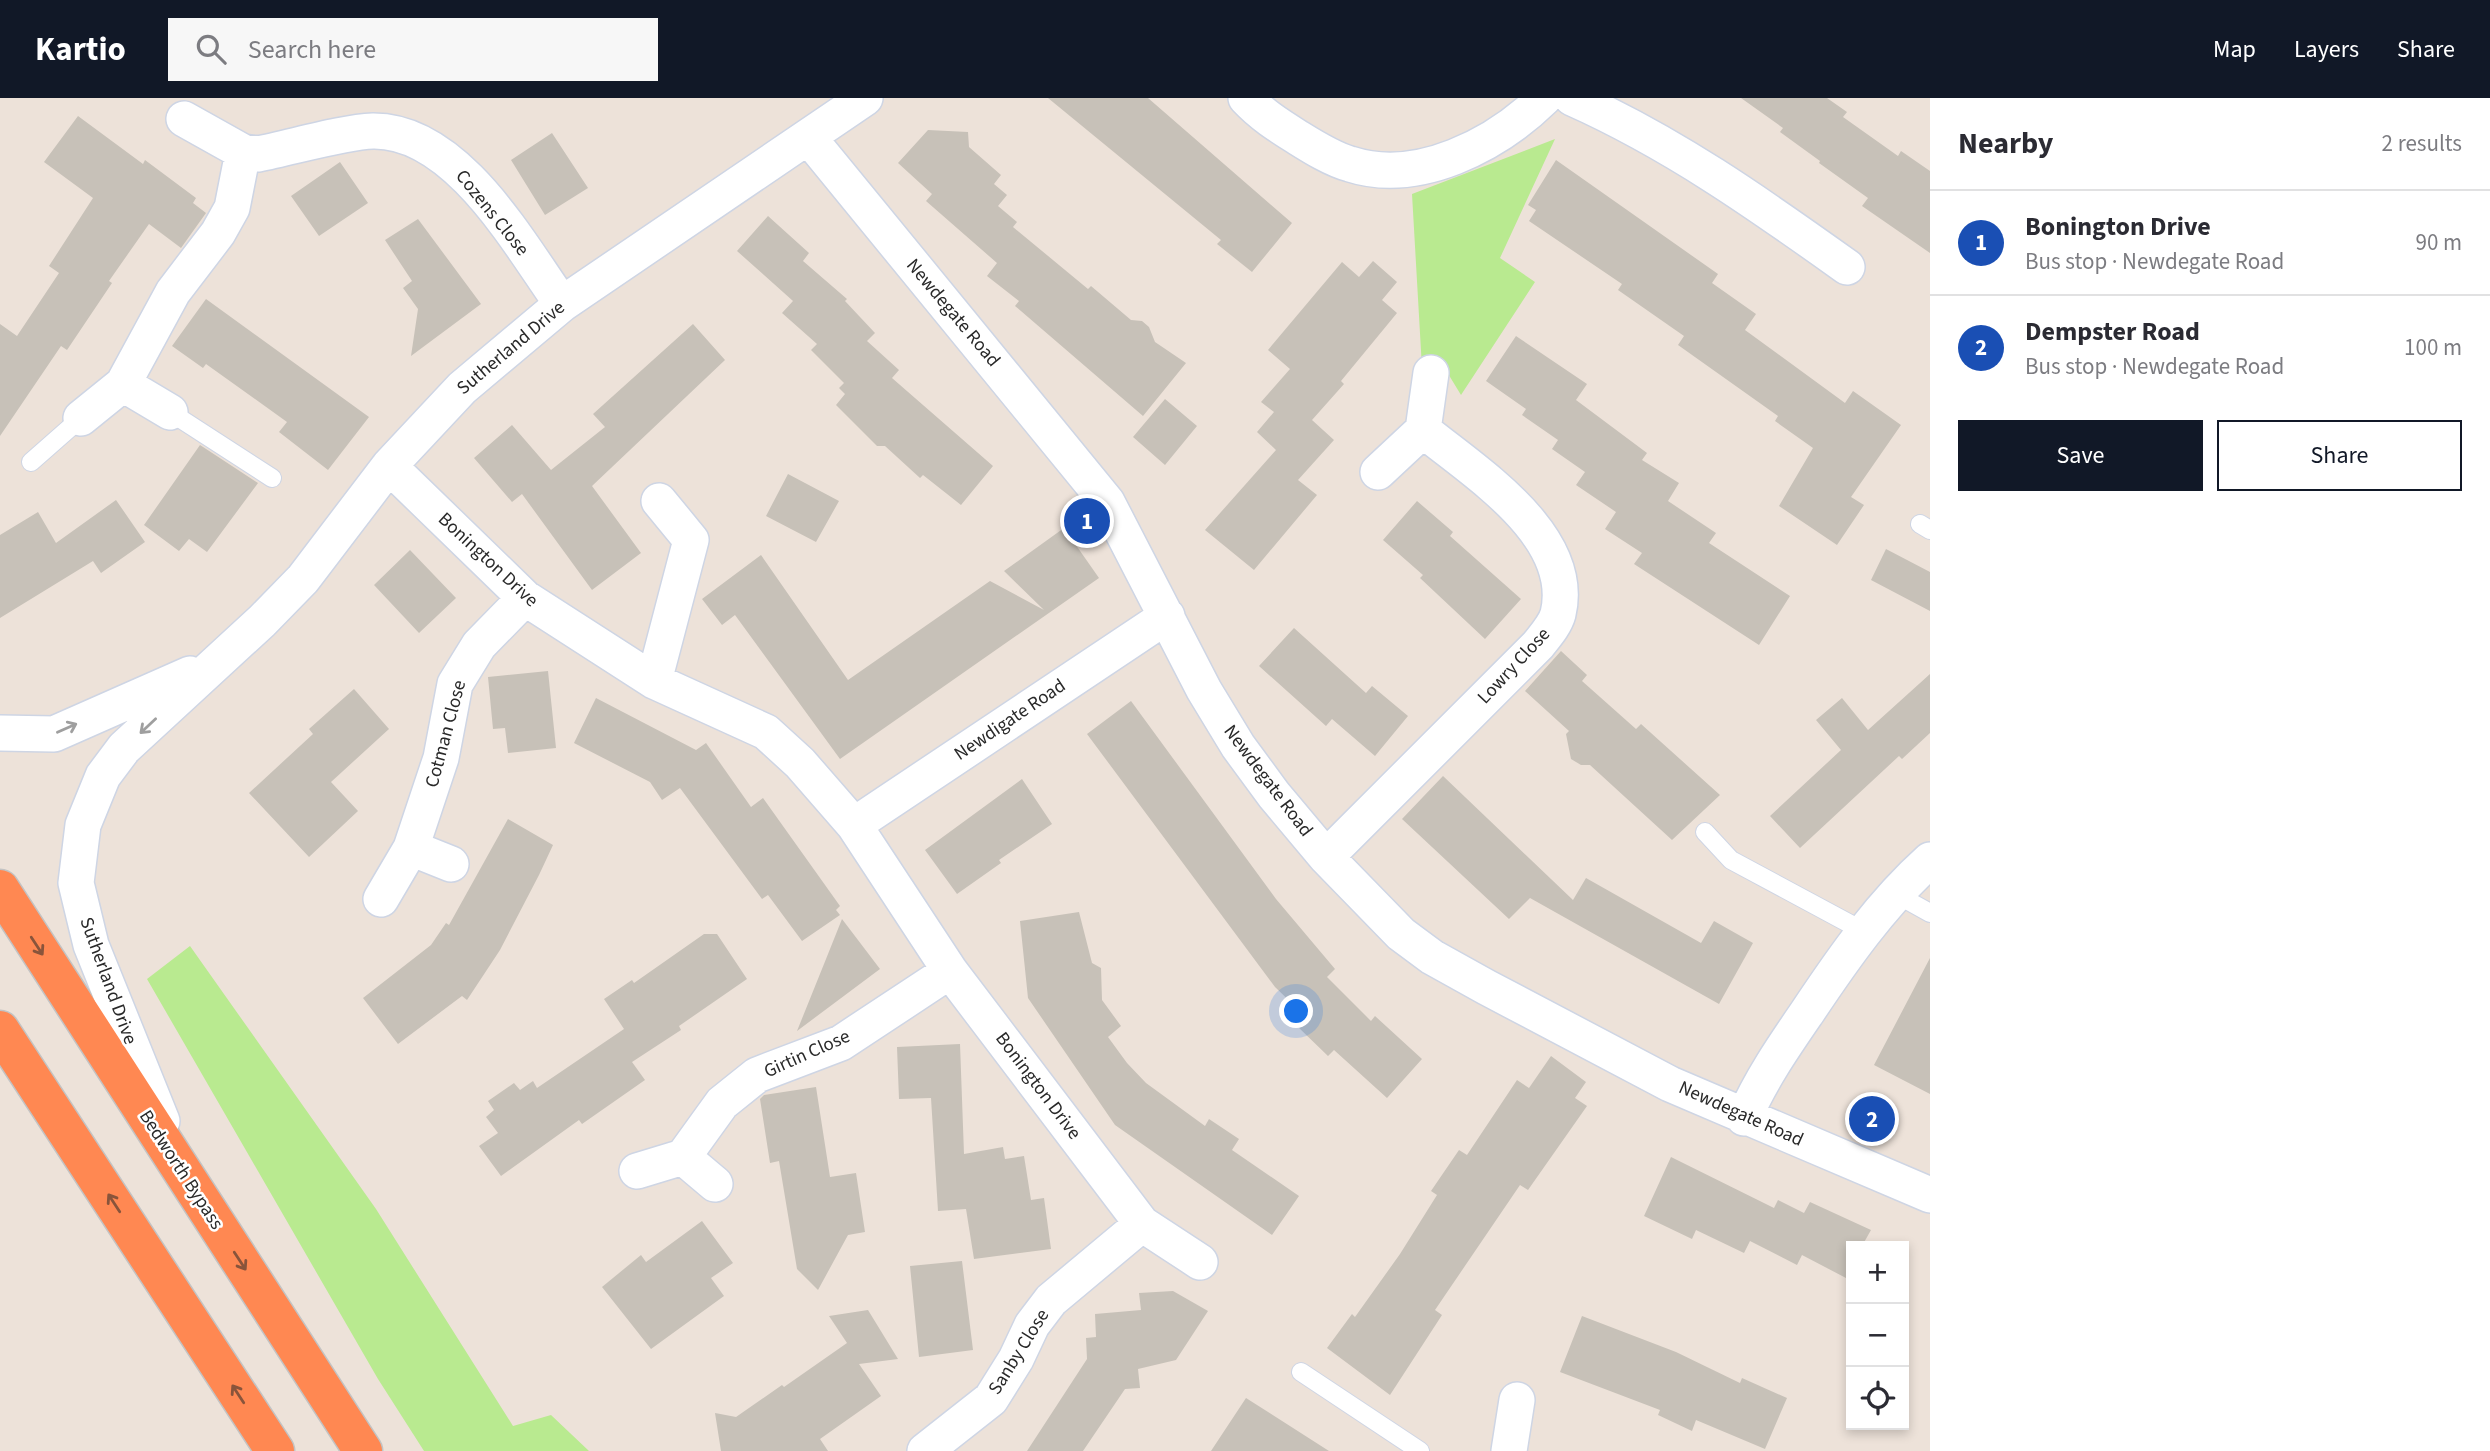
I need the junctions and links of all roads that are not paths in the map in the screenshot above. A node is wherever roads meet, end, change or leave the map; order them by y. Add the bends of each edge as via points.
1 (865, 98) edge
2 (1246, 98) edge
3 (1544, 98) edge
4 (1572, 98) edge
5 (184, 119) dead end
6 (809, 138) junction
7 (243, 152) junction
8 (1847, 267) dead end
9 (562, 304) junction
10 (1431, 373) dead end
11 (122, 384) junction
12 (170, 412) joint
13 (81, 418) joint
14 (1423, 430) junction
15 (31, 462) dead end
16 (389, 466) junction
17 (1378, 472) dead end
18 (272, 478) dead end
19 (659, 501) dead end
20 (524, 598) junction
21 (1167, 616) junction
22 (216, 663) junction
23 (653, 681) junction
24 (0, 733) edge
25 (854, 825) junction
26 (1705, 832) dead end
27 (411, 848) junction
28 (1326, 857) junction
29 (1930, 860) edge
30 (451, 864) dead end
31 (0, 889) edge
32 (1894, 893) junction
33 (381, 899) dead end
34 (1930, 913) edge
35 (1865, 932) junction
36 (950, 971) junction
37 (0, 1030) edge
38 (1744, 1118) junction
39 (683, 1157) junction
40 (637, 1171) dead end
41 (183, 1173) junction
42 (715, 1184) dead end
43 (1930, 1195) edge
44 (1142, 1224) junction
45 (1200, 1262) dead end
46 (1301, 1372) dead end
47 (1517, 1400) dead end
48 (275, 1451) edge
49 (363, 1451) edge
50 (926, 1451) edge
51 (1420, 1451) edge
52 (1509, 1451) edge

1 - 6 street, Sutherland Drive
2 - 3 street via 1263,116 1306,143 1349,164 1385,171 1426,166 1487,142 1520,121
4 - 8 street via 1621,120 1752,199
5 - 7 street
6 - 9 street, Sutherland Drive
6 - 21 street, Newdegate Road via 1107,502
7 - 9 street, Cozens Close via 258,154 370,131 396,132 419,140 458,169
7 - 11 street via 232,208 173,292
9 - 16 street, Sutherland Drive via 462,388
10 - 14 street
11 - 12 street
11 - 13 street
12 - 18 lane
13 - 15 lane
14 - 17 street
14 - 28 street, Lowry Close via 1515,506 1550,550 1558,573 1558,614 1538,645
16 - 20 street, Bonington Drive
16 - 22 street, Sutherland Drive via 303,579
19 - 23 street via 691,540
20 - 23 street, Bonington Drive
20 - 27 street, Cotman Close via 479,645 455,684 441,758
21 - 25 street, Newdigate Road
21 - 28 street, Newdegate Road via 1238,746
24 -> 22 street, Sutherland Drive via 54,734
22 -> 41 street, Sutherland Drive via 124,748 103,776 83,825 76,883 91,945
23 - 25 street, Bonington Drive via 766,732
25 - 36 street, Bonington Drive
26 - 35 lane via 1731,860
27 - 30 street
27 - 33 street, Cotman Close
28 - 38 street, Newdegate Road via 1401,934 1432,957 1576,1036
29 - 32 street
31 -> 41 highway, Bedworth Bypass
32 - 34 lane
32 - 35 street
35 - 38 street via 1760,1083
36 - 39 street, Girtin Close via 841,1043 757,1075 722,1103
36 - 44 street, Bonington Drive
48 -> 37 highway
38 - 43 street, Newdegate Road
39 - 40 street
39 - 42 street
41 -> 49 highway, Bedworth Bypass
44 - 45 street, Bonington Drive
44 - 50 street, Sanby Close via 1051,1300 991,1399
46 - 51 lane
47 - 52 street

